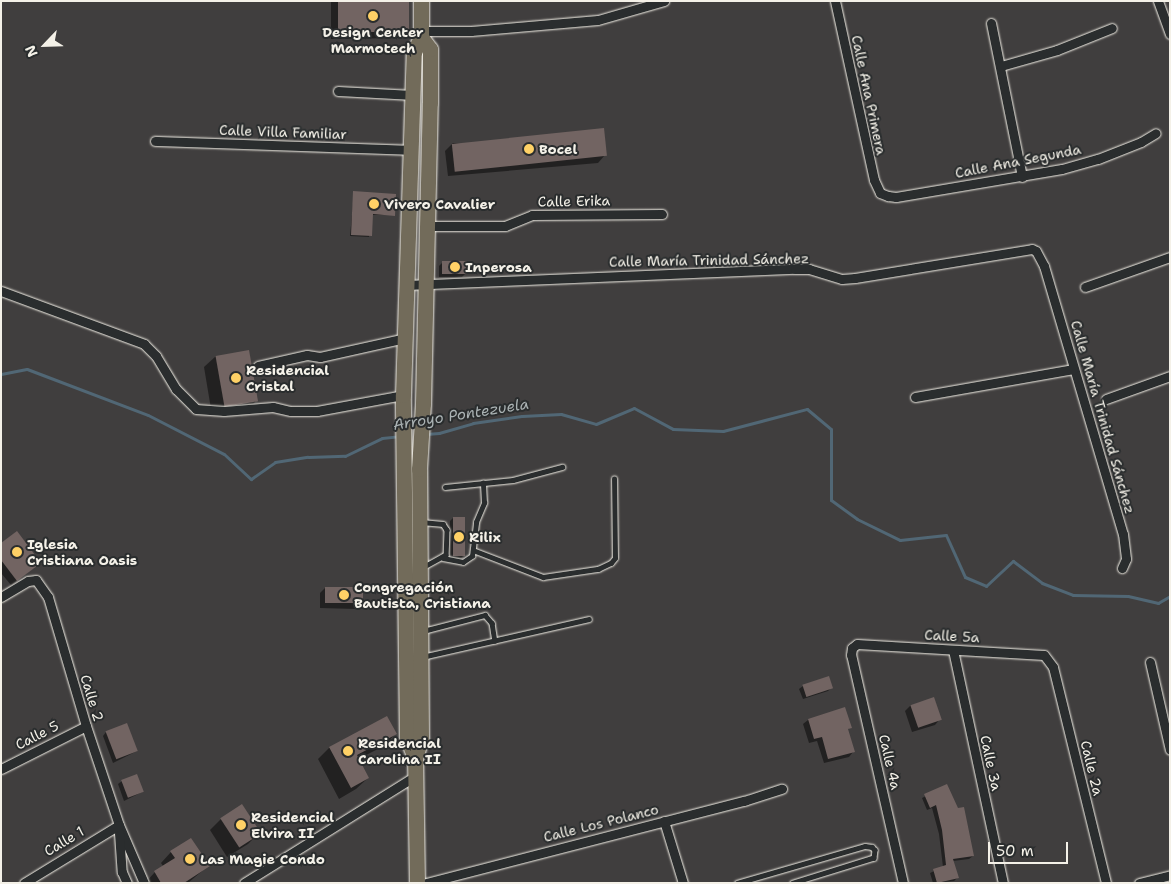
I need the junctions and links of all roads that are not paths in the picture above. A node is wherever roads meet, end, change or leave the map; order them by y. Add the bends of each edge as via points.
1 (421, 1) edge
2 (664, 1) edge
3 (835, 1) edge
4 (1158, 1) edge
5 (991, 23) dead end
6 (1112, 28) dead end
7 (421, 34) junction
8 (1170, 34) edge
9 (1001, 66) junction
10 (338, 91) dead end
11 (413, 95) junction
12 (1156, 133) dead end
13 (156, 141) dead end
14 (410, 150) junction
15 (1022, 177) junction
16 (880, 192) joint
17 (662, 214) dead end
18 (428, 226) junction
19 (1170, 256) edge
20 (406, 285) junction
21 (425, 285) junction
22 (1085, 287) dead end
23 (1, 291) edge
24 (405, 338) junction
25 (258, 366) dead end
26 (1074, 369) junction
27 (1170, 376) edge
28 (915, 397) dead end
29 (404, 399) junction
30 (1106, 399) dead end
31 (562, 467) dead end
32 (614, 479) dead end
33 (483, 483) junction
34 (445, 487) dead end
35 (420, 522) junction
36 (473, 550) junction
37 (443, 558) junction
38 (1122, 568) dead end
39 (420, 569) junction
40 (1, 597) edge
41 (589, 619) dead end
42 (421, 632) junction
43 (495, 641) junction
44 (852, 648) joint
45 (953, 650) junction
46 (420, 658) junction
47 (1050, 660) joint
48 (1150, 662) dead end
49 (86, 726) junction
50 (1170, 750) edge
51 (415, 758) junction
52 (1, 769) edge
53 (415, 776) junction
54 (782, 789) dead end
55 (664, 821) junction
56 (118, 825) junction
57 (1170, 875) edge
58 (24, 883) edge
59 (127, 883) edge
60 (144, 883) edge
61 (244, 883) edge
62 (417, 883) edge
63 (426, 883) edge
64 (683, 883) edge
65 (737, 883) edge
66 (793, 883) edge
67 (903, 883) edge
68 (1003, 883) edge
69 (1106, 883) edge
70 (1140, 883) edge

1 - 7 main road
2 - 7 street via 598,20
3 - 16 street, Calle Ana Primera via 874,180
4 - 8 street
5 - 9 street
6 - 9 street via 1057,50
7 - 11 main road via 414,52
7 - 18 main road via 430,49
9 - 15 street
10 - 11 street
11 - 14 main road
12 - 15 street, Calle Ana Segunda via 1098,159
13 - 14 street, Calle Villa Familiar
14 - 20 main road
15 - 16 street, Calle Ana Segunda via 896,197
17 - 18 street, Calle Erika via 532,215 505,226
18 - 21 main road
19 - 22 street
20 - 21 street, Calle María Trinidad Sánchez
20 - 24 main road
21 - 26 street, Calle María Trinidad Sánchez via 795,269 809,269 842,279 1032,249 1044,266
21 - 35 main road
23 - 29 street via 144,344 156,356 176,389 196,409 224,411 273,407 291,412 317,411
24 - 25 street via 320,357 307,355
24 - 29 main road
26 - 28 street
26 - 38 street, Calle María Trinidad Sánchez via 1123,534 1126,559
27 - 30 street
29 - 51 main road via 407,736
31 - 33 lane via 513,480
32 - 36 lane via 615,558 611,563 598,569 542,577
33 - 34 lane
33 - 36 lane via 484,503 476,522
35 - 37 lane via 440,524 446,528 447,551
35 - 39 main road
36 - 37 lane via 472,556 463,562
37 - 39 lane
39 - 42 main road
40 - 49 street, Calle 2 via 28,580 36,580 48,597
41 - 43 lane
42 - 43 lane via 485,615 492,623
42 - 46 main road
43 - 46 lane
44 - 45 street, Calle 5a via 857,644
44 - 67 street, Calle 4a
45 - 47 street, Calle 5a via 1044,655
45 - 68 street, Calle 3a
46 - 51 main road via 421,738
47 - 69 street, Calle 2a
48 - 50 street
49 - 52 street, Calle 5
49 - 56 street, Calle 2
51 - 53 main road
53 - 61 street
53 - 62 main road
54 - 55 street, Calle Los Polanco
55 - 63 street, Calle Los Polanco
55 - 64 street
56 - 58 street, Calle 1
56 - 59 street, Calle 2 via 122,872
56 - 60 street, Calle 2
57 - 70 street
65 - 66 lane via 865,846 872,846 875,850 874,858

